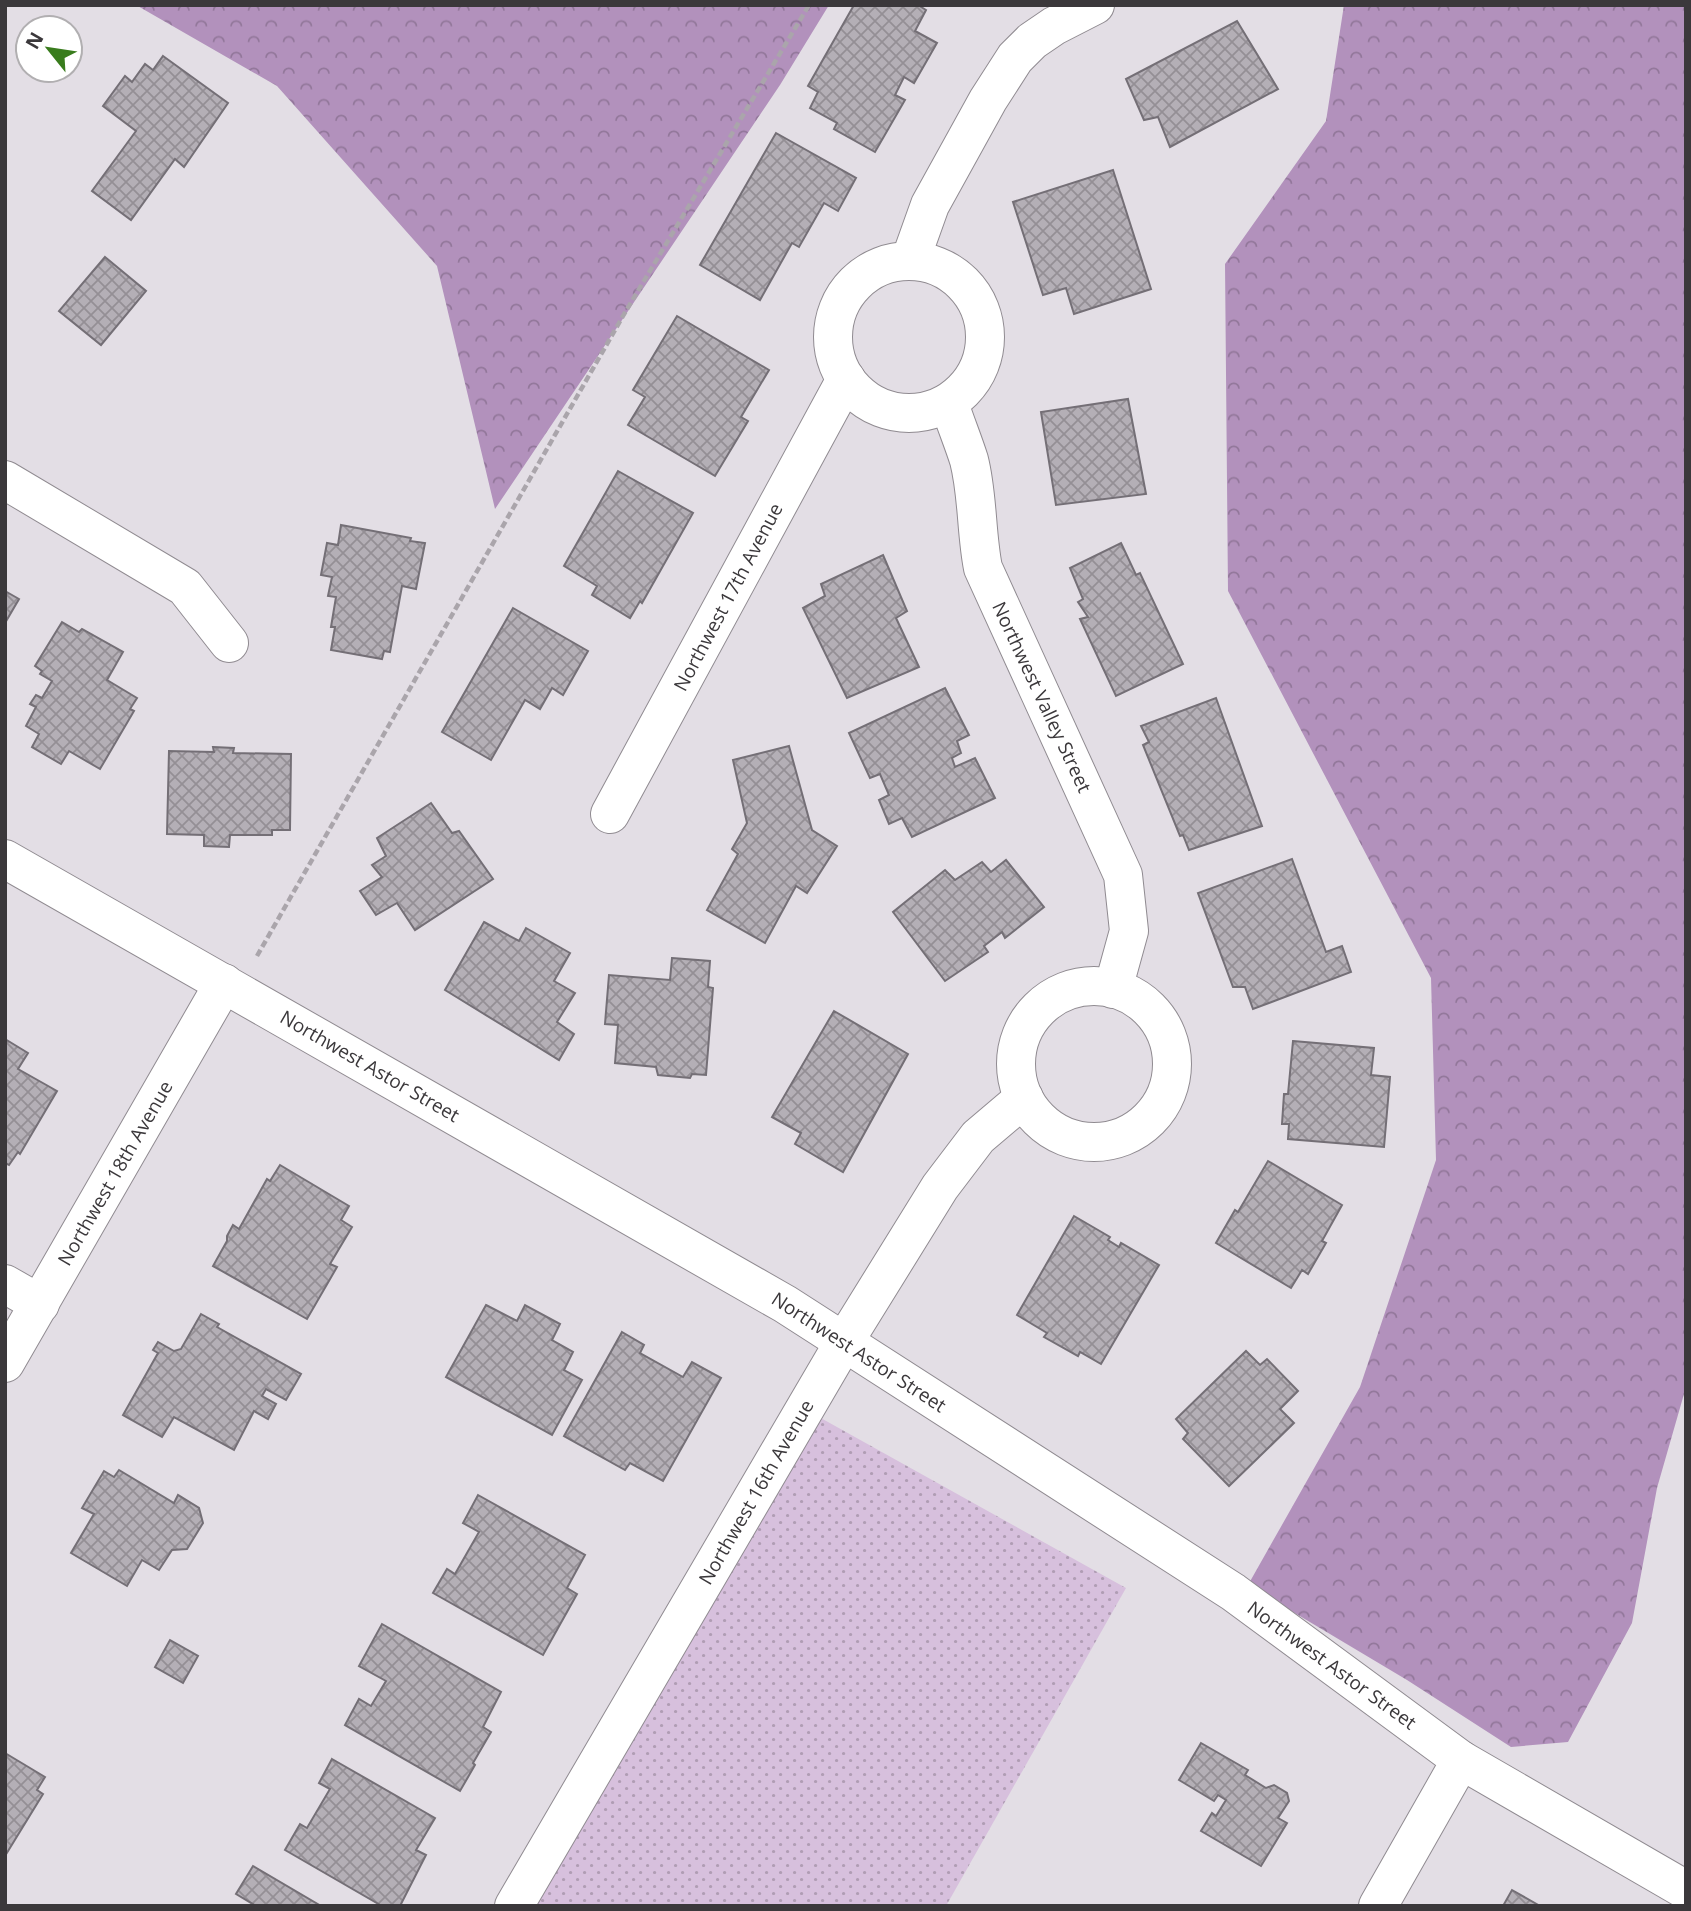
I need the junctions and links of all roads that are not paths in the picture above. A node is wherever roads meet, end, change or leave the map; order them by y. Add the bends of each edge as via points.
1 (1095, 5) edge
2 (910, 261) junction
3 (845, 379) junction
4 (948, 403) junction
5 (5, 480) edge
6 (229, 643) dead end
7 (610, 814) dead end
8 (5, 859) edge
9 (231, 987) junction
10 (1113, 989) junction
11 (1024, 1098) junction
12 (5, 1284) edge
13 (40, 1304) junction
14 (844, 1342) junction
15 (5, 1363) edge
16 (1461, 1760) junction
17 (1686, 1890) edge
18 (514, 1906) edge
19 (1378, 1906) edge

1 - 2 street via 1031,41 1015,58 930,205
2 - 3 street via 871,271 842,301 833,341
2 - 4 street via 924,262 956,277 971,292 983,317 985,345 977,372 965,390
3 - 4 street via 865,400 892,412 921,413
3 - 7 street, Northwest 17th Avenue
4 - 10 street, Northwest Valley Street via 969,461 983,568 1123,876 1129,931
5 - 6 street via 185,587
8 - 9 street, Northwest Astor Street
9 - 13 street, Northwest 18th Avenue
9 - 14 street, Northwest Astor Street
10 - 11 street via 1091,986 1070,990 1034,1015 1017,1055 1017,1077
10 - 11 street via 1147,1007 1168,1040 1171,1079 1154,1114 1124,1136 1085,1142 1049,1128
11 - 14 street, Northwest 16th Avenue via 978,1137 940,1187
12 - 13 street
13 - 15 street, Northwest 18th Avenue
14 - 16 street, Northwest Astor Street via 1233,1592
14 - 18 street, Northwest 16th Avenue
16 - 17 street, Northwest Astor Street
16 - 19 street

